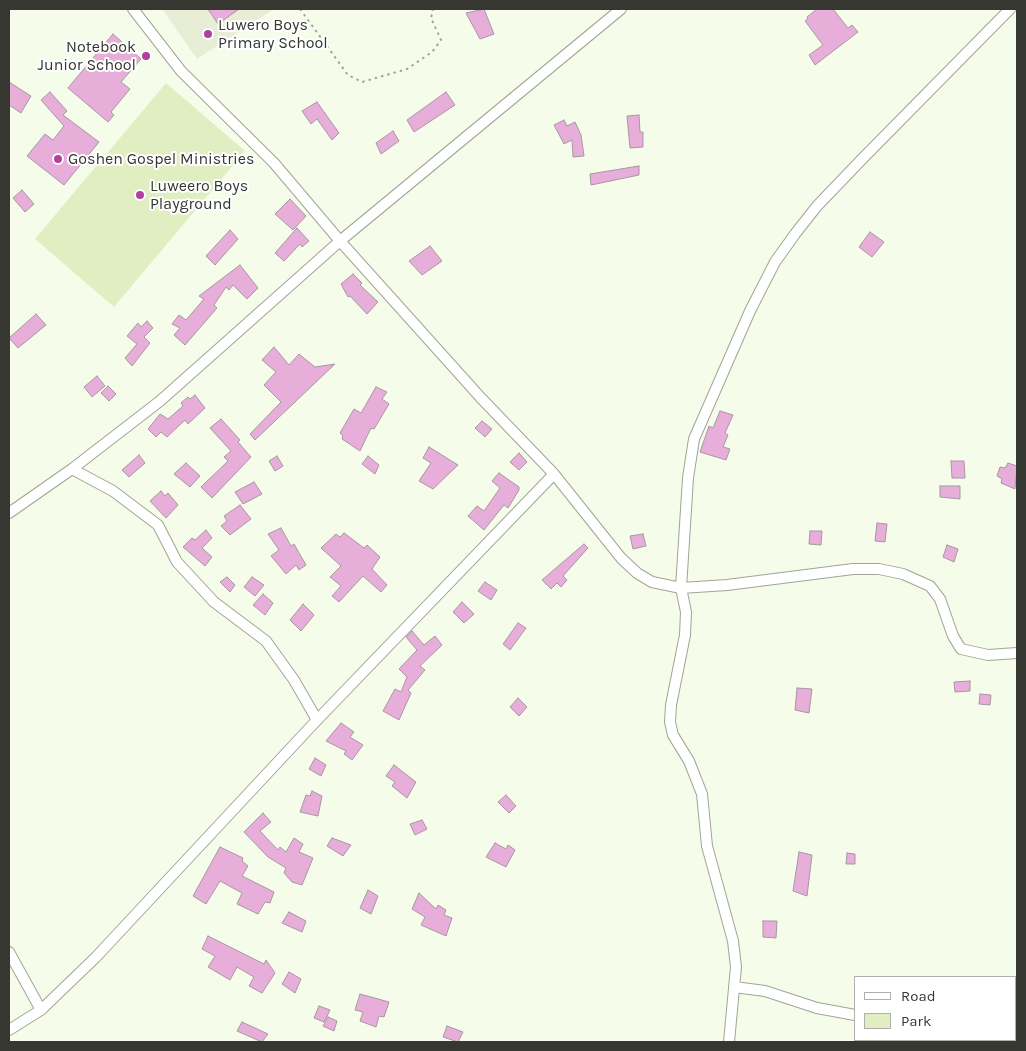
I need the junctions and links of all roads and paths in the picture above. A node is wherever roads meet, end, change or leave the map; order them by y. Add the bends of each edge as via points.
1 (133, 9) edge
2 (300, 9) edge
3 (433, 9) edge
4 (621, 9) edge
5 (1010, 9) edge
6 (340, 241) junction
7 (72, 469) junction
8 (554, 474) junction
9 (9, 512) edge
10 (681, 588) junction
11 (1017, 653) edge
12 (317, 720) junction
13 (9, 952) edge
14 (734, 987) junction
15 (41, 1010) junction
16 (854, 1015) edge
17 (9, 1030) edge
18 (729, 1042) edge

1 - 6 street via 181,71 274,163
2 - 3 path via 348,75 362,82 407,69 432,52 441,40 431,18
4 - 6 street
5 - 10 street via 817,206 775,262 694,439 688,478
6 - 7 street via 160,401
6 - 8 street
7 - 9 street
7 - 12 street via 113,491 158,525 177,562 214,602 266,642 294,680
8 - 10 street via 620,558 636,573 652,582
8 - 12 street
10 - 11 street via 853,568 879,569 903,574 930,586 940,599 961,649 988,655
10 - 14 street via 686,612 685,635 670,722 673,735 696,776 702,794 707,846 733,941
12 - 15 street via 134,917
13 - 15 street
14 - 16 street via 765,991 817,1008
14 - 18 street
15 - 17 street

